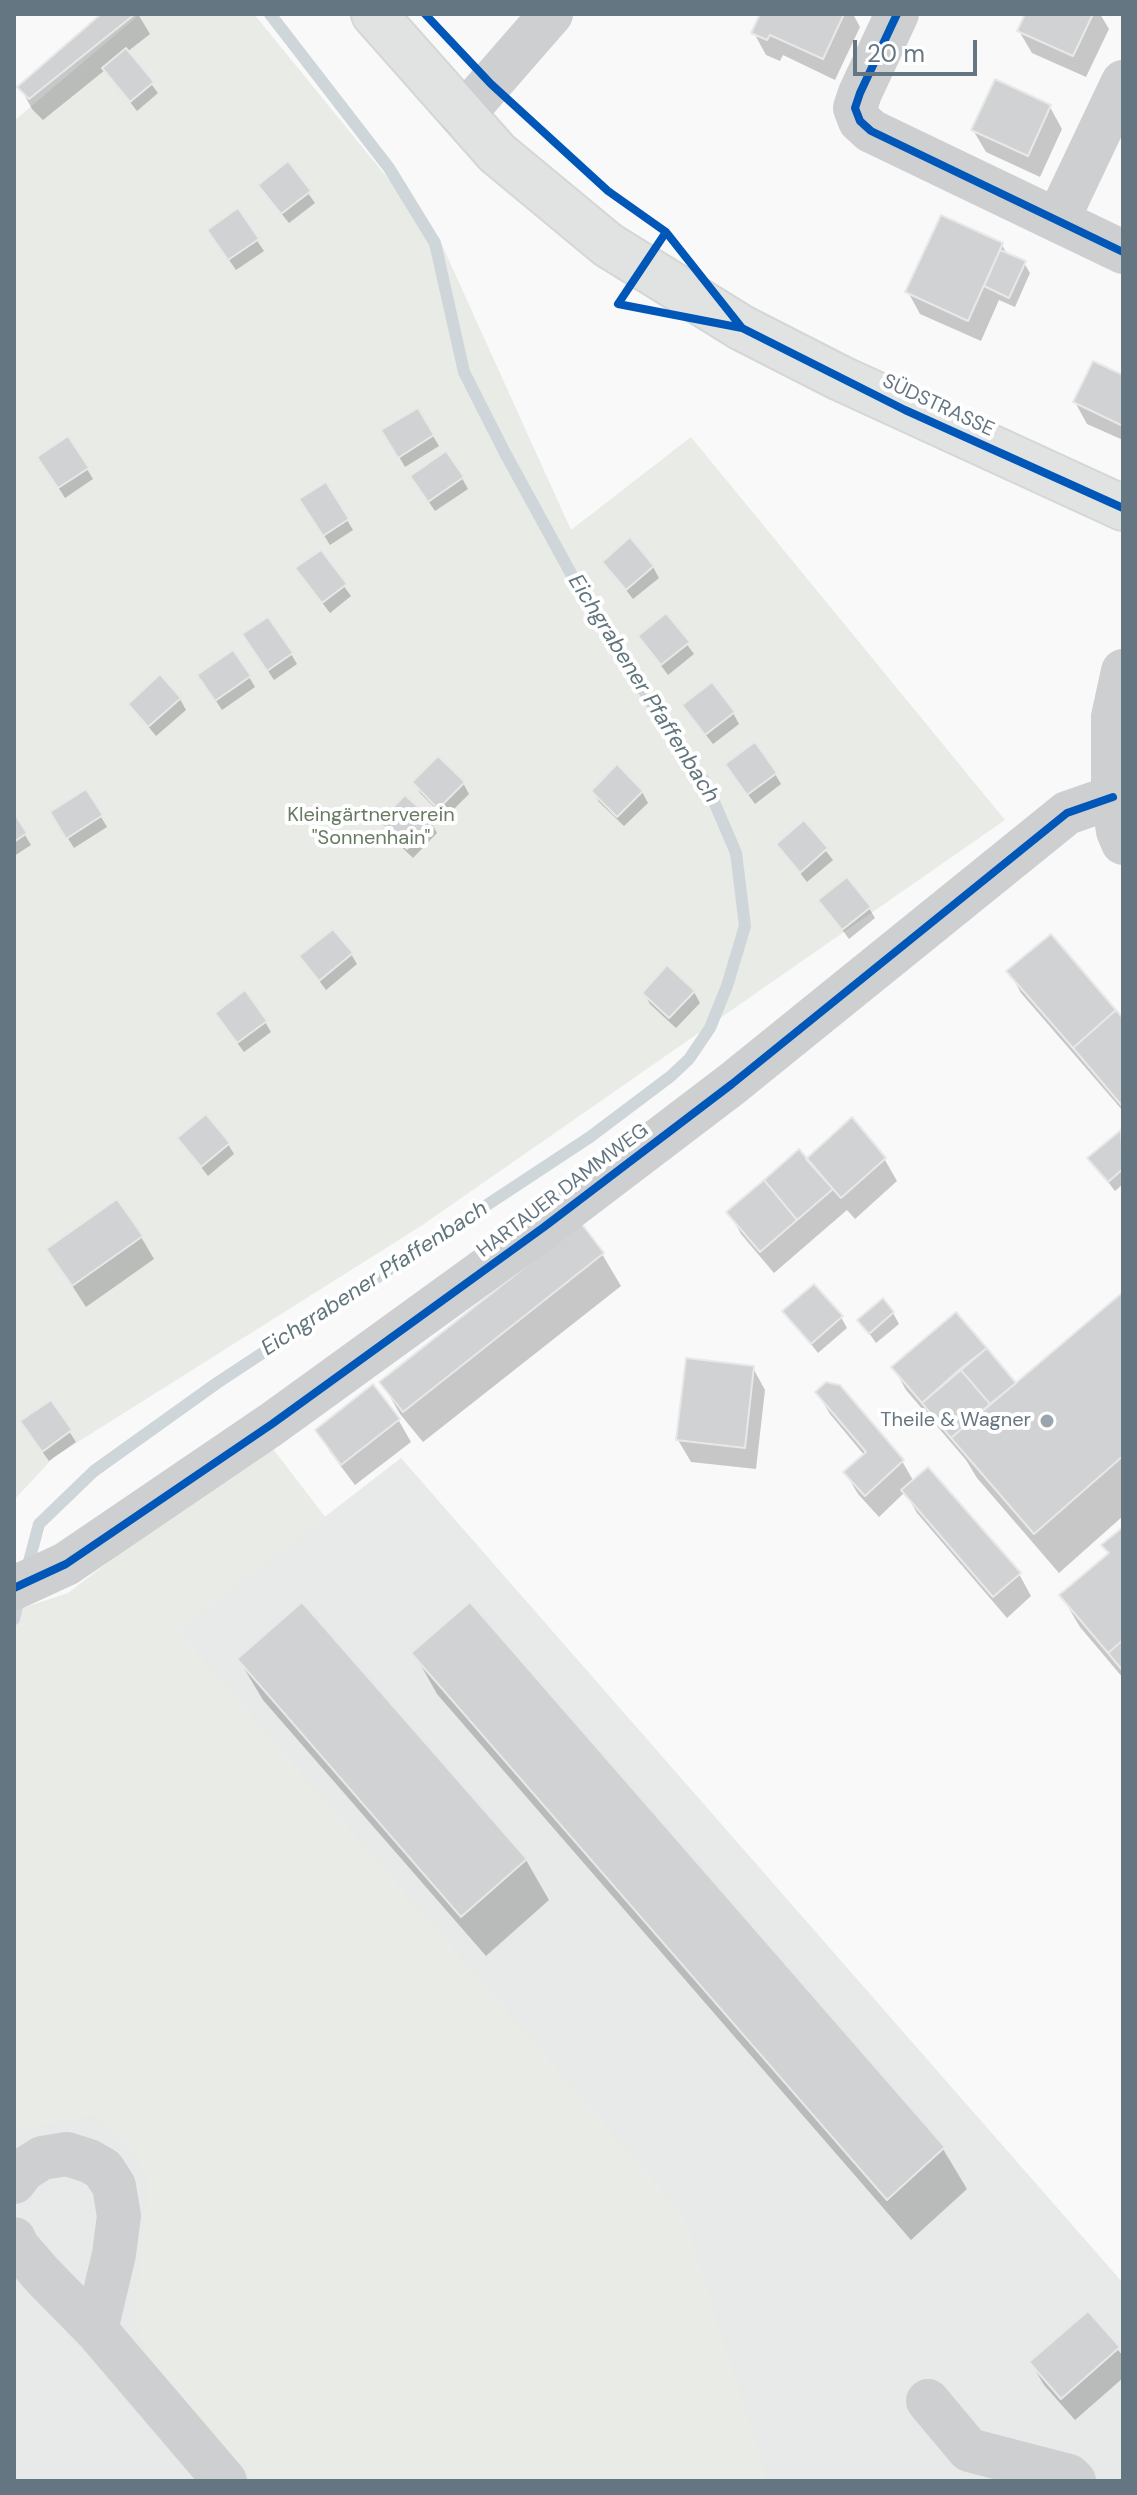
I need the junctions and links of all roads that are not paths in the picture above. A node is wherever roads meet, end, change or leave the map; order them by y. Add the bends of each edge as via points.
1 (374, 14) edge
2 (551, 14) edge
3 (897, 14) edge
4 (1123, 82) edge
5 (462, 116) junction
6 (1058, 219) junction
7 (1123, 252) edge
8 (1123, 508) edge
9 (1123, 671) edge
10 (1113, 797) junction
11 (1123, 843) edge
12 (14, 1588) edge
13 (14, 2182) edge
14 (14, 2239) edge
15 (96, 2330) junction
16 (928, 2401) dead end
17 (1015, 2473) edge
18 (225, 2481) edge
19 (1074, 2481) edge

1 - 5 main road, SÜDSTRASSE
2 - 5 street
3 - 6 street via 855,108 860,121 871,131
4 - 6 street
5 - 8 main road, SÜDSTRASSE via 497,153 608,245 742,328 905,410
6 - 7 street
9 - 10 street via 1113,717
10 - 11 street
10 - 12 street, HARTAUER DAMMWEG via 1067,813 732,1084 272,1424 53,1570
13 - 15 street via 42,2158 67,2154 103,2169 114,2186 119,2216
14 - 15 street
15 - 18 street
16 - 17 street via 969,2450
17 - 19 street via 1069,2476

